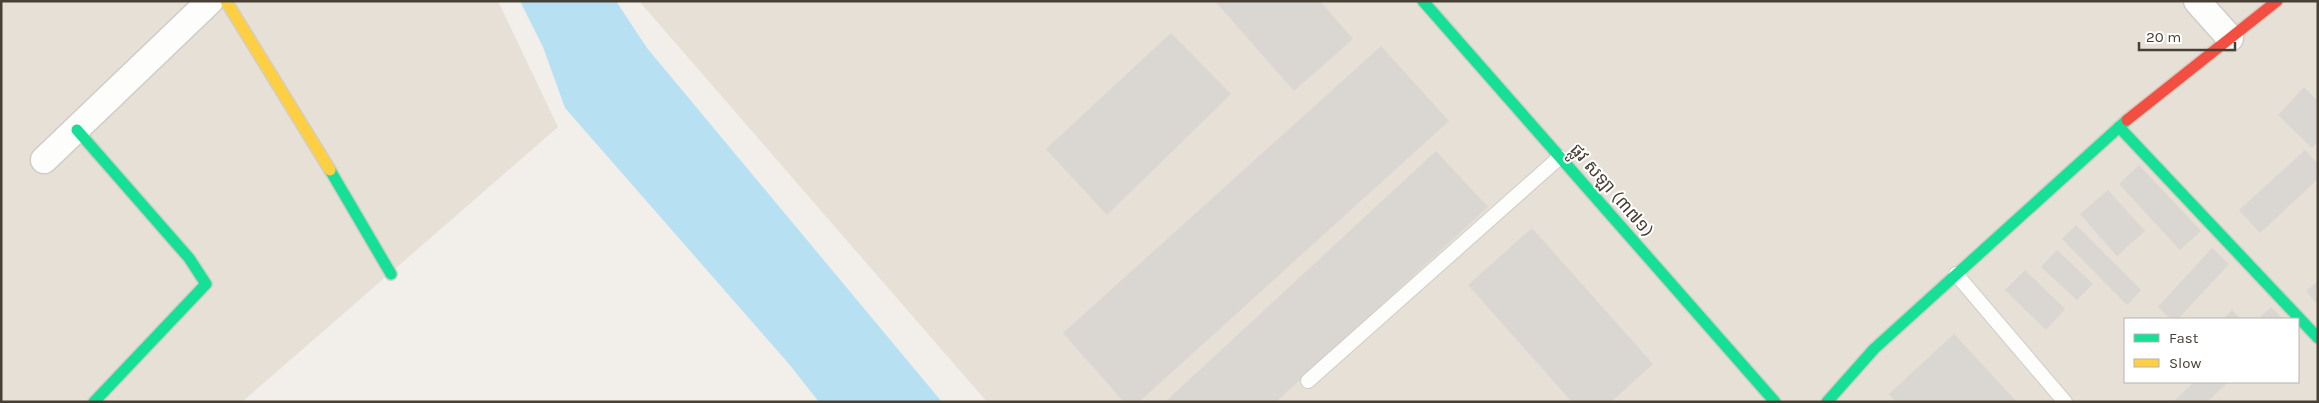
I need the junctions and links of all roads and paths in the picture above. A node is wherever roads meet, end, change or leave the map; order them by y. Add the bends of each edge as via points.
1 (210, 1) edge
2 (226, 1) edge
3 (1423, 1) edge
4 (2197, 1) edge
5 (2277, 1) edge
6 (2230, 38) junction
7 (2119, 127) junction
8 (77, 130) junction
9 (1560, 157) junction
10 (44, 160) dead end
11 (392, 274) dead end
12 (1956, 274) junction
13 (2318, 338) edge
14 (1308, 381) dead end
15 (94, 402) edge
16 (1776, 402) edge
17 (1827, 402) edge
18 (2065, 402) edge

1 - 8 street
2 - 11 street
3 - 9 street, ផ្លូវ សឡា (៣៧១)
4 - 6 street
5 - 6 street
6 - 7 street
7 - 12 street
7 - 13 street
8 - 10 street
8 - 15 street via 189,258 206,284
9 - 14 lane
9 - 16 street, ផ្លូវ សឡា (៣៧១)
12 - 17 street via 1874,349
12 - 18 lane

